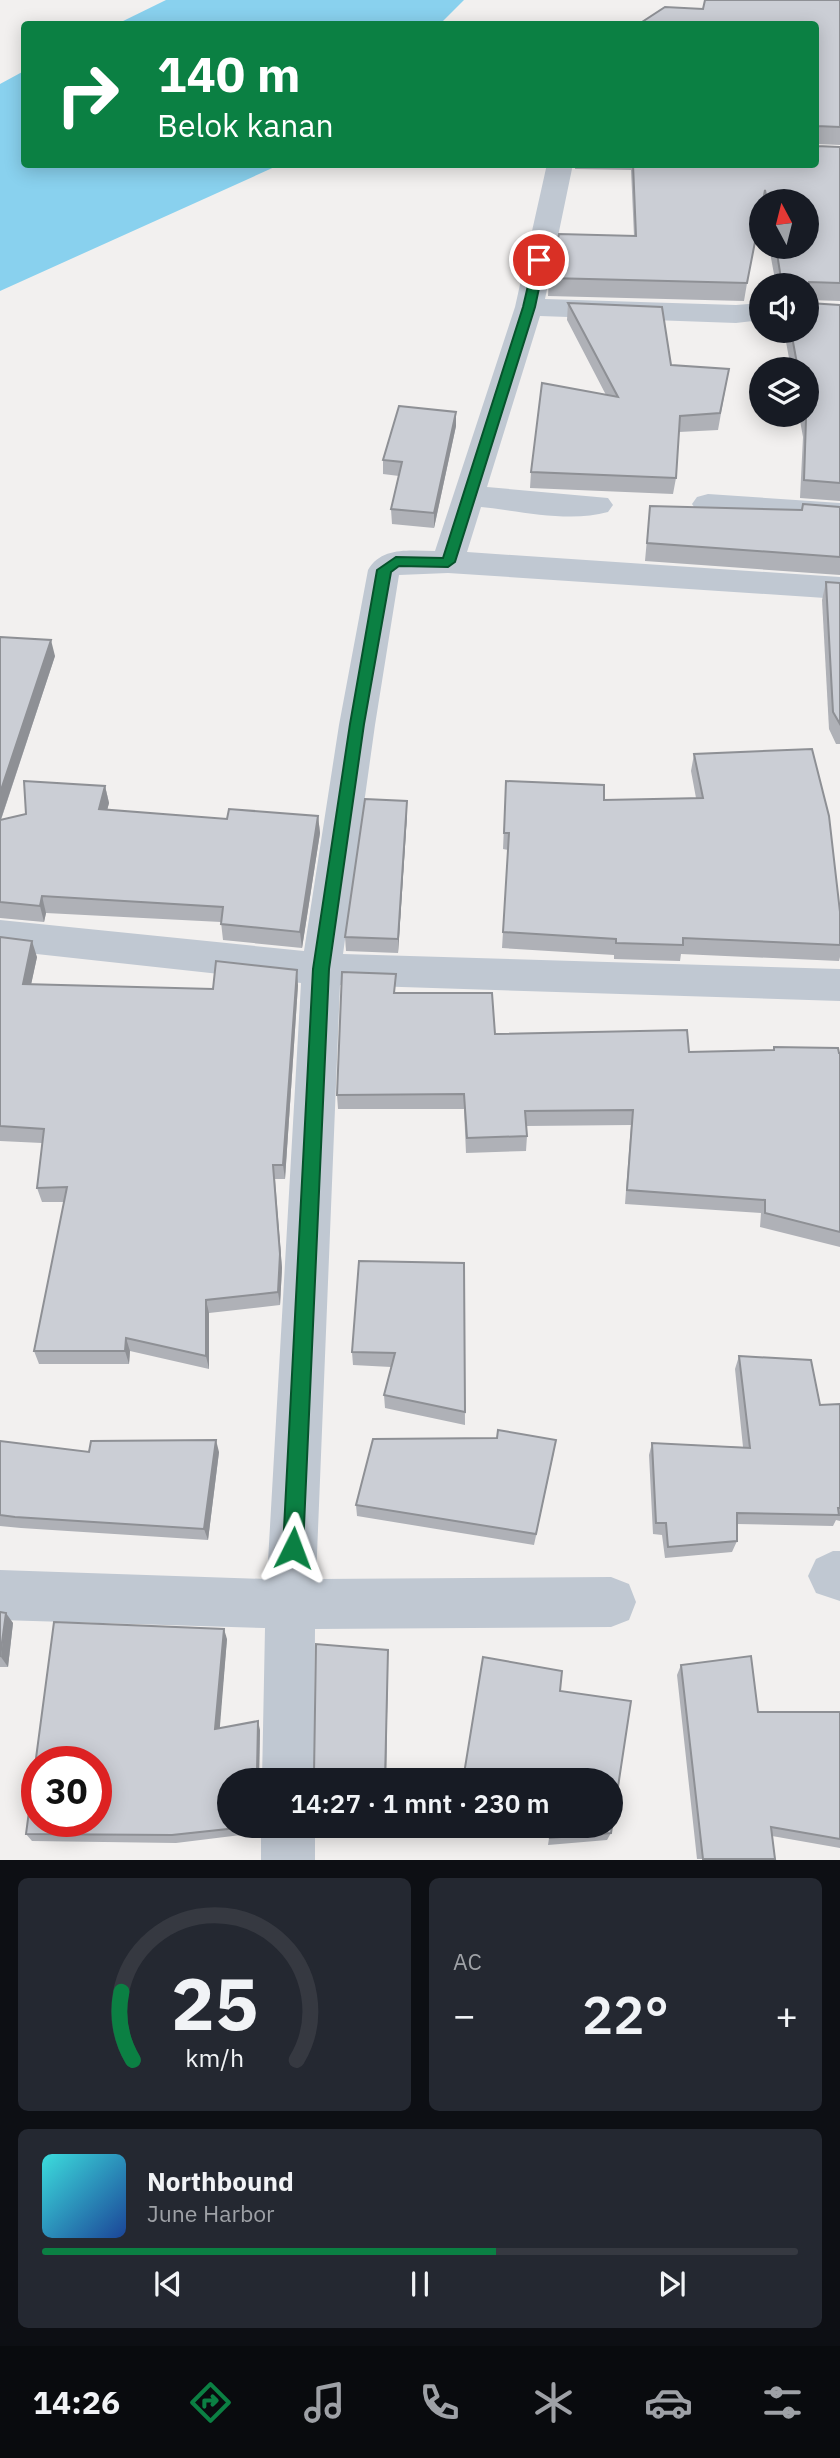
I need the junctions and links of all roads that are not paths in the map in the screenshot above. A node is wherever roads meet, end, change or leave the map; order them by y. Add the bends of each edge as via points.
1 (559, 168) edge
2 (529, 307) junction
3 (749, 313) edge
4 (470, 496) junction
5 (708, 504) dead end
6 (597, 505) dead end
7 (840, 513) edge
8 (448, 562) junction
9 (840, 588) edge
10 (0, 935) edge
11 (321, 969) junction
12 (840, 985) edge
13 (0, 1595) edge
14 (611, 1602) dead end
15 (290, 1604) junction
16 (289, 1768) edge
17 (288, 1838) edge
18 (288, 1860) edge

1 - 2 street
2 - 3 street
2 - 4 street
4 - 6 street
4 - 8 street
5 - 7 street
8 - 9 street
8 - 11 street via 396,562 384,570
10 - 11 street
11 - 12 street
11 - 15 street
13 - 15 street
14 - 15 street
15 - 16 street
17 - 18 street

